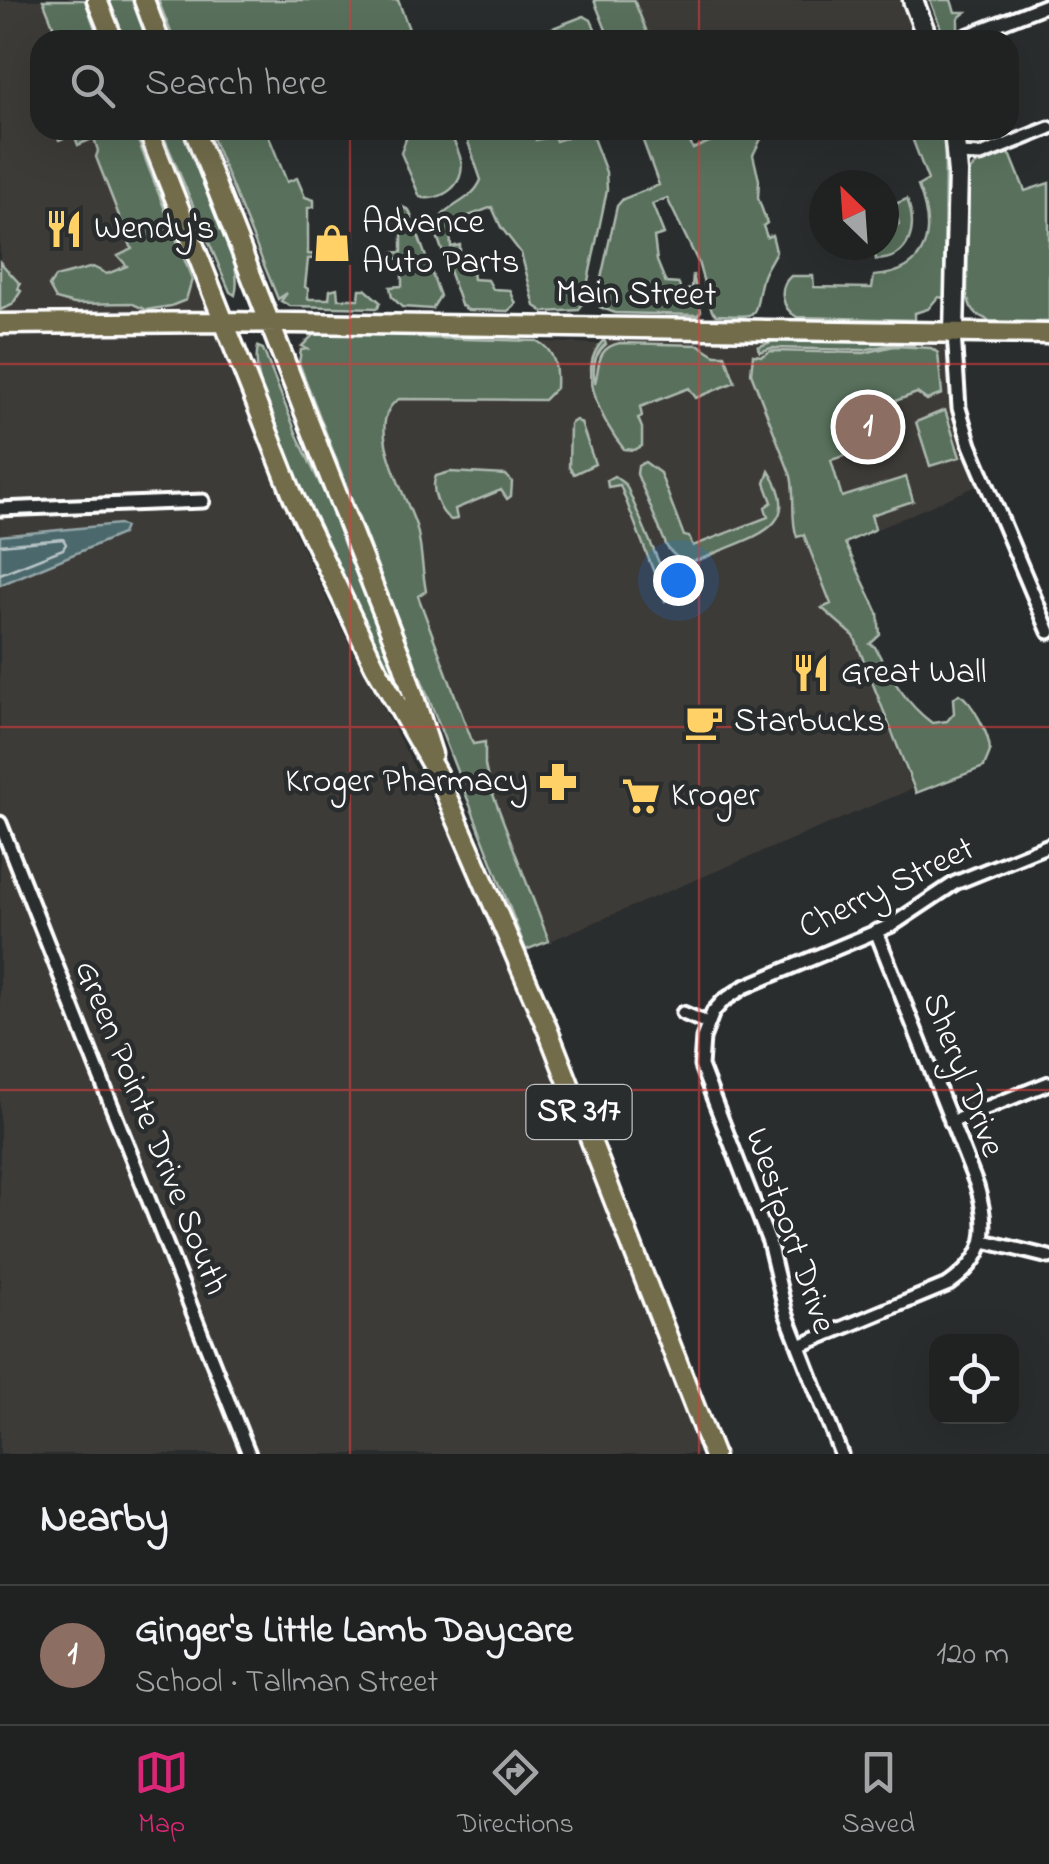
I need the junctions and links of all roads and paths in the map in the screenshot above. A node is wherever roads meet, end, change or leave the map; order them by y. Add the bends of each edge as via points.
1 (97, 0) edge
2 (144, 0) edge
3 (913, 0) edge
4 (1049, 4) edge
5 (108, 30) edge
6 (155, 30) edge
7 (924, 30) edge
8 (982, 30) edge
9 (1049, 128) edge
10 (1019, 139) edge
11 (152, 140) edge
12 (198, 140) edge
13 (955, 140) edge
14 (1018, 140) edge
15 (957, 154) junction
16 (222, 322) junction
17 (0, 324) edge
18 (270, 324) junction
19 (954, 333) junction
20 (1049, 334) edge
21 (203, 501) dead end
22 (0, 508) edge
23 (1049, 632) edge
24 (437, 774) junction
25 (0, 823) edge
26 (1049, 845) edge
27 (876, 931) junction
28 (684, 1013) dead end
29 (707, 1023) junction
30 (1049, 1083) edge
31 (951, 1122) junction
32 (984, 1241) junction
33 (1049, 1257) edge
34 (799, 1346) junction
35 (249, 1454) edge
36 (712, 1454) edge
37 (841, 1454) edge

1 - 5 main road
2 - 6 main road
3 - 7 street
4 - 8 street
9 - 10 street
11 - 16 main road, SR 317
12 - 18 main road, SR 317
13 - 15 street
14 - 15 street via 981,154
15 - 19 street
16 - 17 main road, Main Street
16 - 18 main road, Main Street
16 - 24 main road, SR 317 via 314,542
18 - 19 main road, Main Street
18 - 24 main road, SR 317 via 403,663
19 - 20 main road, Main Street
19 - 23 street via 970,444
21 - 22 street
24 - 36 main road, SR 317 via 547,1028
25 - 35 street, Green Pointe Drive South
26 - 27 street, Cherry Street via 955,883
27 - 29 street, Cherry Street via 733,993
27 - 31 street, Sheryl Drive
28 - 29 street
29 - 34 street, Westport Drive via 701,1066 769,1242
30 - 31 street
31 - 32 street, Sheryl Drive via 985,1213
32 - 33 street
32 - 34 street via 949,1284
34 - 37 street, Westport Drive

